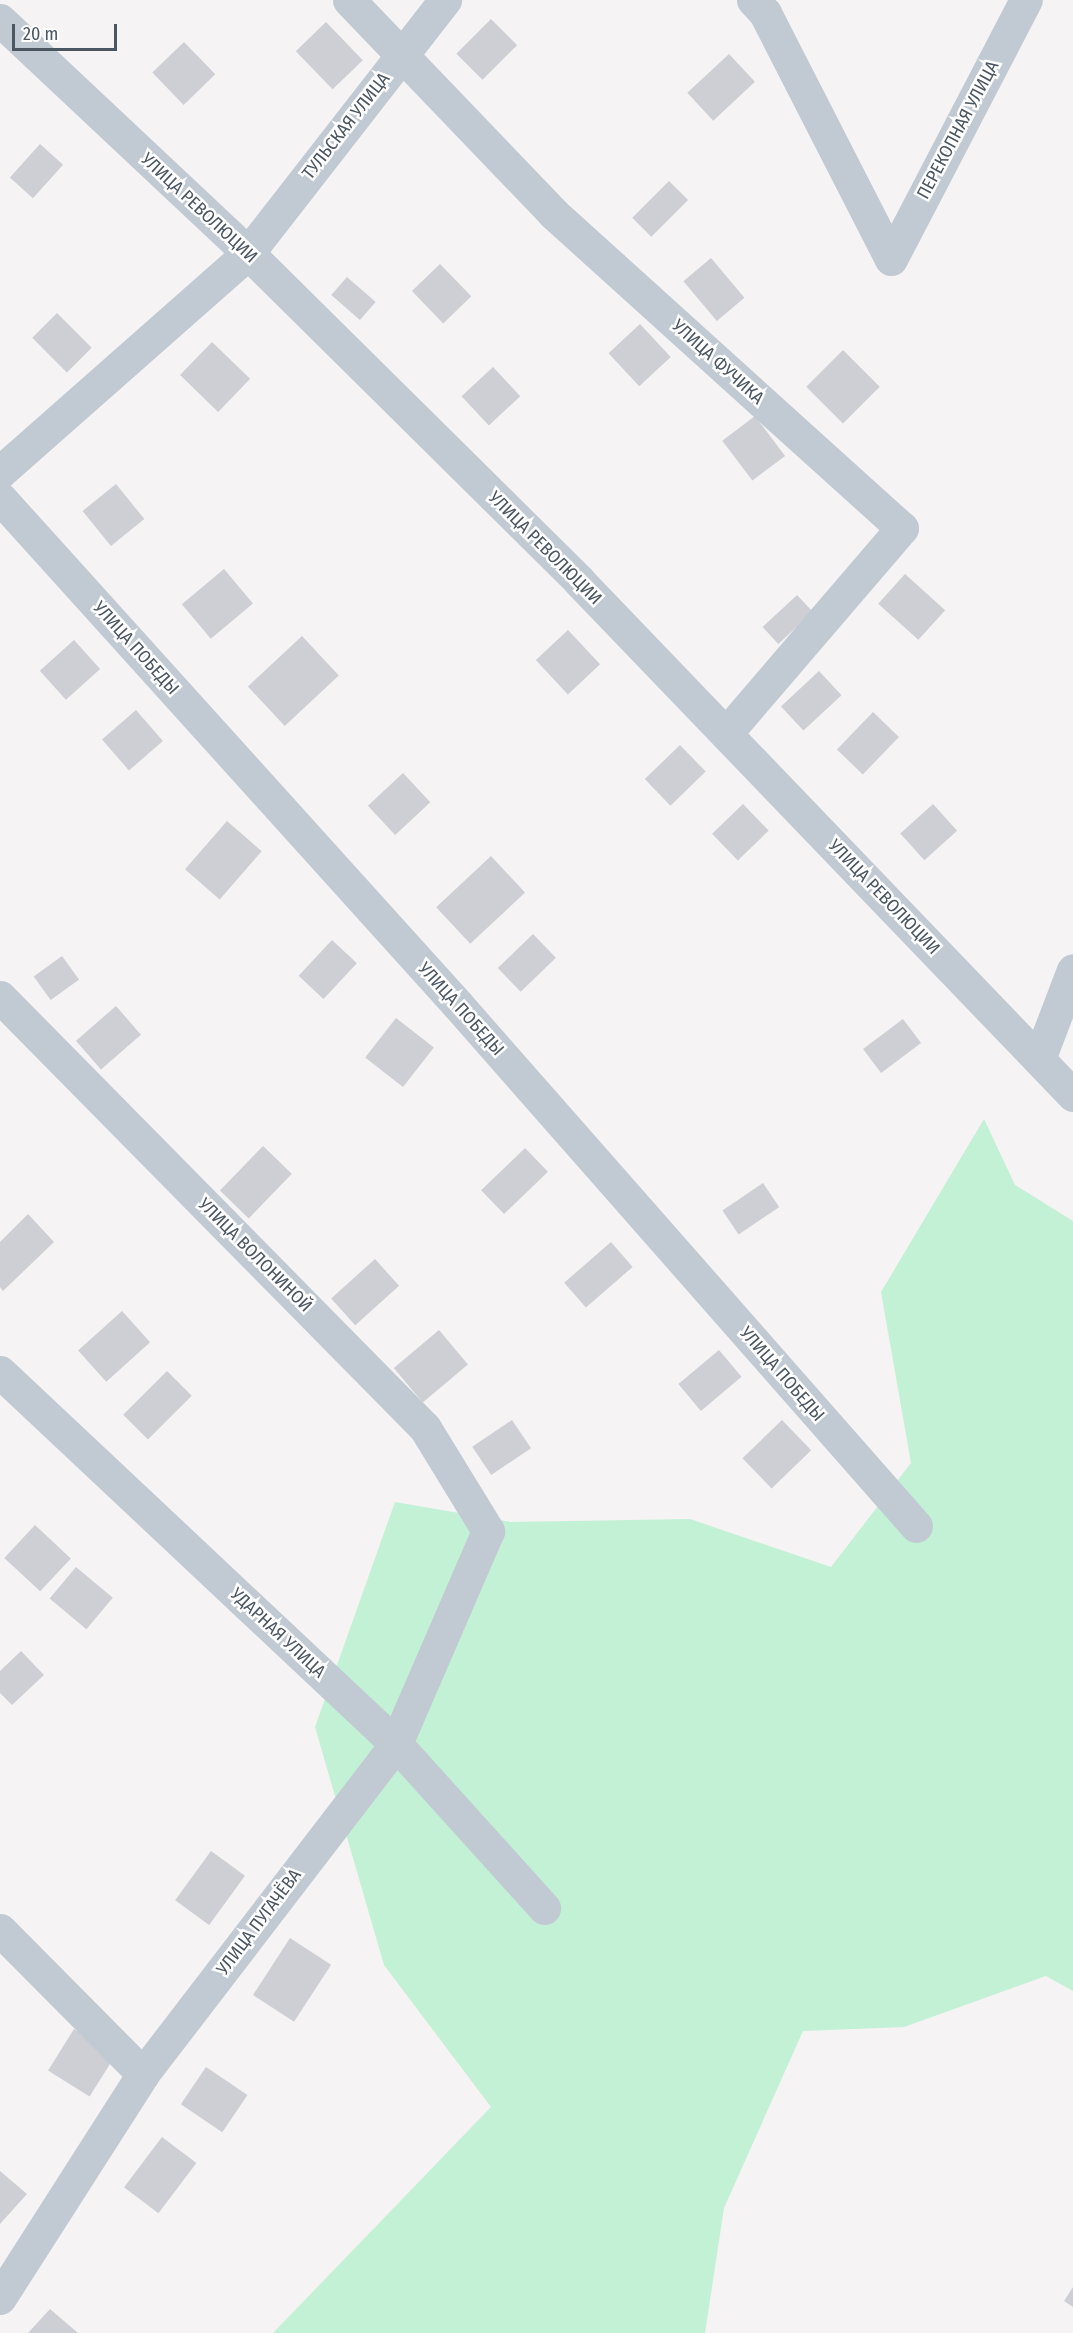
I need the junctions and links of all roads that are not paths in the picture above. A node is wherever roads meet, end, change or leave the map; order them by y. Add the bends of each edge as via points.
1 (349, 0) edge
2 (445, 0) edge
3 (753, 0) edge
4 (1026, 0) edge
5 (0, 20) edge
6 (402, 54) junction
7 (248, 253) junction
8 (0, 472) edge
9 (0, 498) edge
10 (726, 733) junction
11 (1073, 970) edge
12 (0, 997) edge
13 (1040, 1059) junction
14 (1073, 1095) edge
15 (0, 1372) edge
16 (916, 1526) dead end
17 (488, 1531) joint
18 (396, 1744) junction
19 (544, 1908) dead end
20 (0, 1930) edge
21 (143, 2074) junction
22 (0, 2298) edge

1 - 6 street, УЛИЦА ФУЧИКА
2 - 6 street, ТУЛЬСКАЯ УЛИЦА
3 - 4 street, ПЕРЕКОПНАЯ УЛИЦА via 765,13 891,259
5 - 7 street, УЛИЦА РЕВОЛЮЦИИ
6 - 7 street, ТУЛЬСКАЯ УЛИЦА
6 - 10 street, УЛИЦА ФУЧИКА via 553,213 902,528
7 - 8 street, ТУЛЬСКАЯ УЛИЦА
7 - 10 street, УЛИЦА РЕВОЛЮЦИИ via 579,581
9 - 16 street, УЛИЦА ПОБЕДЫ via 457,1004
10 - 13 street, УЛИЦА РЕВОЛЮЦИИ
11 - 13 street
12 - 17 street, УЛИЦА ВОЛОНИНОЙ via 425,1428
13 - 14 street, УЛИЦА РЕВОЛЮЦИИ
15 - 18 street, УДАРНАЯ УЛИЦА
17 - 18 street, УЛИЦА ПУГАЧЁВА
18 - 19 street, УДАРНАЯ УЛИЦА
18 - 21 street, УЛИЦА ПУГАЧЁВА
20 - 21 street
21 - 22 street, УЛИЦА ПУГАЧЁВА

